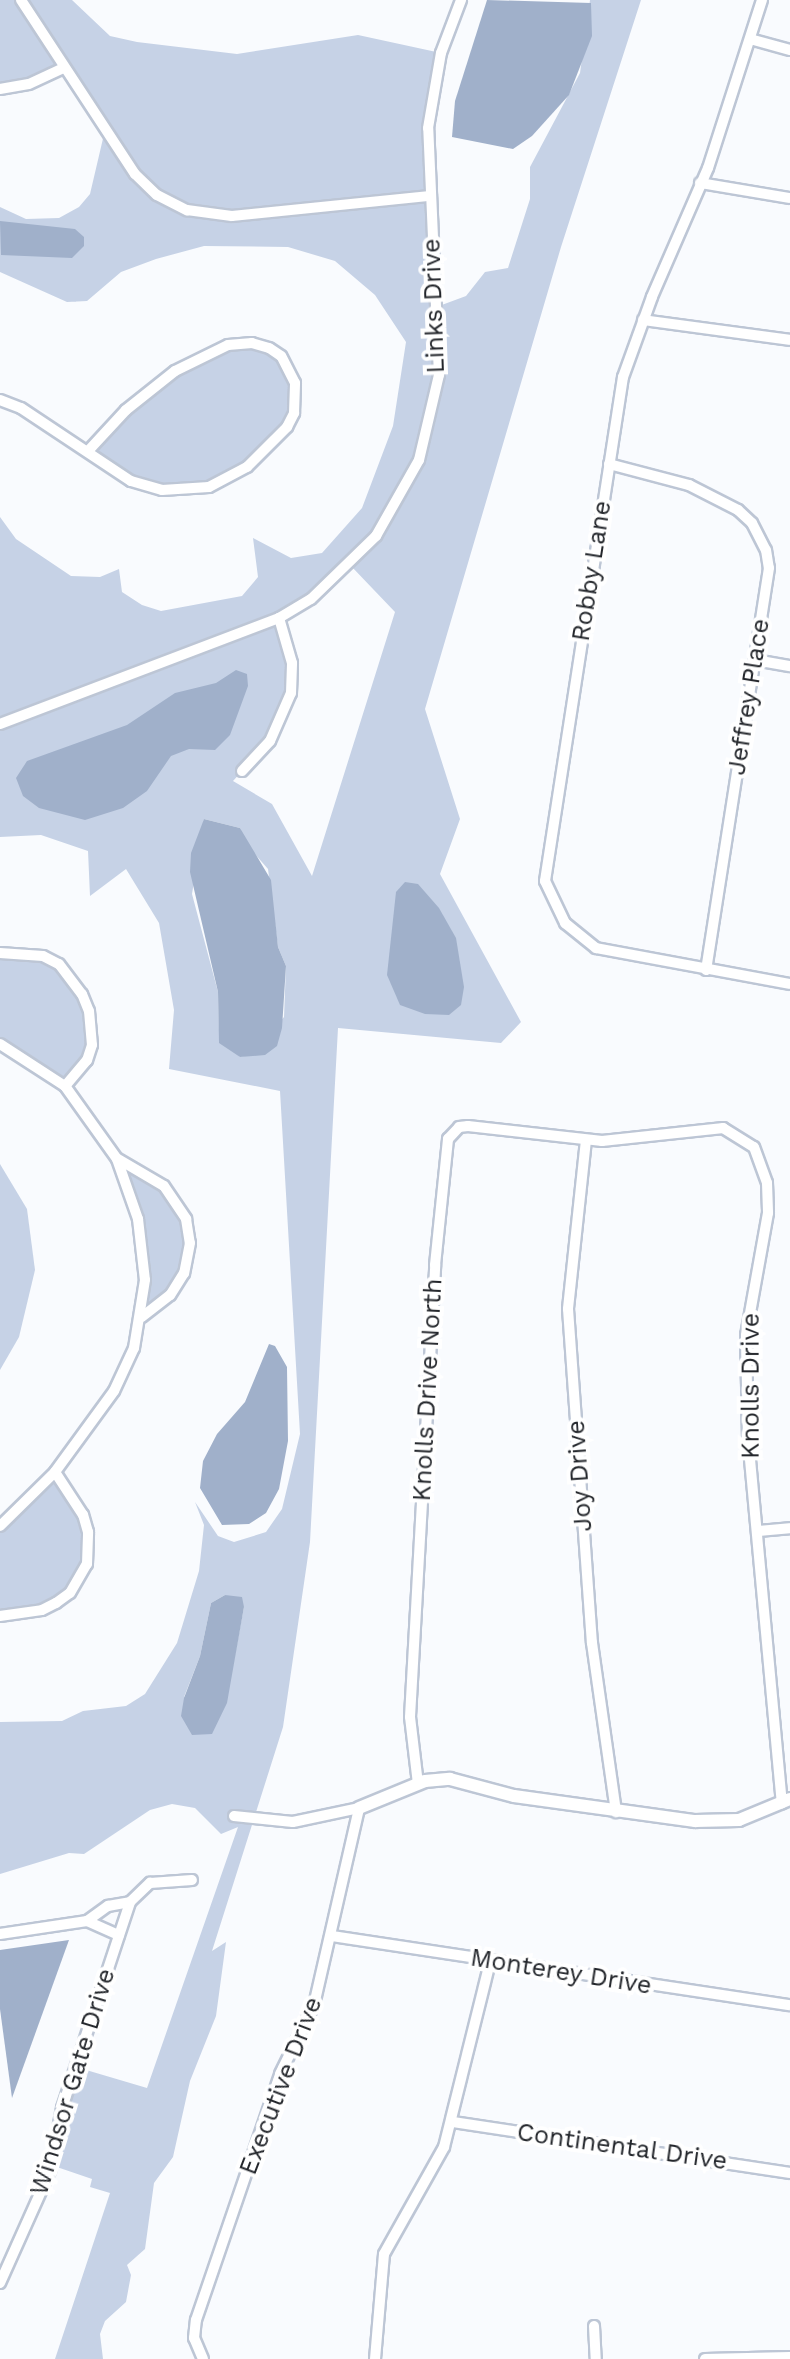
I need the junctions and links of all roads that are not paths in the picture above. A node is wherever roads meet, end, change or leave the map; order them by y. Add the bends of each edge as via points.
1 (21, 0) edge
2 (461, 0) edge
3 (762, 0) edge
4 (750, 38) junction
5 (790, 50) edge
6 (64, 68) junction
7 (0, 89) edge
8 (700, 183) junction
9 (430, 196) junction
10 (790, 198) edge
11 (643, 320) junction
12 (790, 340) edge
13 (0, 400) edge
14 (88, 451) junction
15 (609, 464) junction
16 (278, 618) junction
17 (756, 660) junction
18 (790, 666) edge
19 (0, 724) edge
20 (242, 771) dead end
21 (0, 953) edge
22 (706, 970) junction
23 (790, 984) edge
24 (0, 1044) edge
25 (65, 1086) junction
26 (586, 1140) junction
27 (117, 1159) junction
28 (142, 1317) junction
29 (55, 1472) junction
30 (0, 1526) edge
31 (790, 1528) edge
32 (758, 1531) junction
33 (0, 1616) edge
34 (418, 1784) junction
35 (786, 1801) edge
36 (360, 1808) junction
37 (616, 1812) junction
38 (237, 1816) dead end
39 (192, 1880) dead end
40 (130, 1902) junction
41 (86, 1920) junction
42 (0, 1934) edge
43 (119, 1934) junction
44 (332, 1936) junction
45 (490, 1962) junction
46 (790, 2005) edge
47 (453, 2122) junction
48 (790, 2174) edge
49 (0, 2284) edge
50 (594, 2326) dead end
51 (790, 2357) edge
52 (198, 2358) edge
53 (375, 2359) edge
54 (596, 2359) edge
55 (704, 2359) edge

1 - 6 street
2 - 9 street, Links Drive via 434,86
3 - 4 street, Robby Lane
4 - 5 street
4 - 8 street, Robby Lane
6 - 7 street
6 - 9 street via 136,174 186,210 232,216
8 - 10 street
8 - 11 street, Robby Lane
9 - 16 street, Links Drive via 440,354 418,460 376,536 351,565
11 - 12 street
11 - 15 street, Robby Lane via 623,377
13 - 14 street
14 - 14 street via 148,487 209,487 247,467 286,428 296,383 269,348 228,345 175,370
15 - 17 street, Jeffrey Place via 689,485 752,524 769,568
15 - 22 street, Robby Lane via 545,881 565,923 596,948
16 - 19 street, Links Drive
16 - 20 street via 292,663 290,693 270,742
17 - 18 street
17 - 22 street, Jeffrey Place
21 - 25 street via 59,964 82,994 92,1045
22 - 23 street, Robby Lane
24 - 25 street
25 - 27 street
26 - 32 street, Knolls Drive via 723,1128 746,1138 762,1160 768,1213 746,1335
26 - 34 street, Knolls Drive North via 468,1126 448,1139 410,1717
26 - 37 street, Joy Drive via 568,1310 592,1643
27 - 28 street via 145,1254
27 - 28 street via 164,1186 186,1220 190,1244 184,1273 170,1295
28 - 29 street via 114,1390
29 - 30 street
29 - 33 street via 83,1515 87,1564 56,1603
31 - 32 street
32 - 35 street, Knolls Drive
34 - 36 street
34 - 37 street via 466,1781
35 - 37 street via 739,1820
36 - 38 street via 296,1822
36 - 44 street, Executive Drive
39 - 40 street via 150,1883
40 - 41 street
40 - 43 street, Windsor Gate Drive
41 - 42 street
41 - 43 street, Windsor Gate Drive
43 - 49 street, Windsor Gate Drive via 62,2108 50,2171
44 - 45 street, Monterey Drive
44 - 52 street, Executive Drive via 314,2004 280,2074 196,2320
45 - 46 street, Monterey Drive
45 - 47 street
47 - 48 street, Continental Drive
47 - 53 street via 384,2254
50 - 54 street
51 - 55 street

